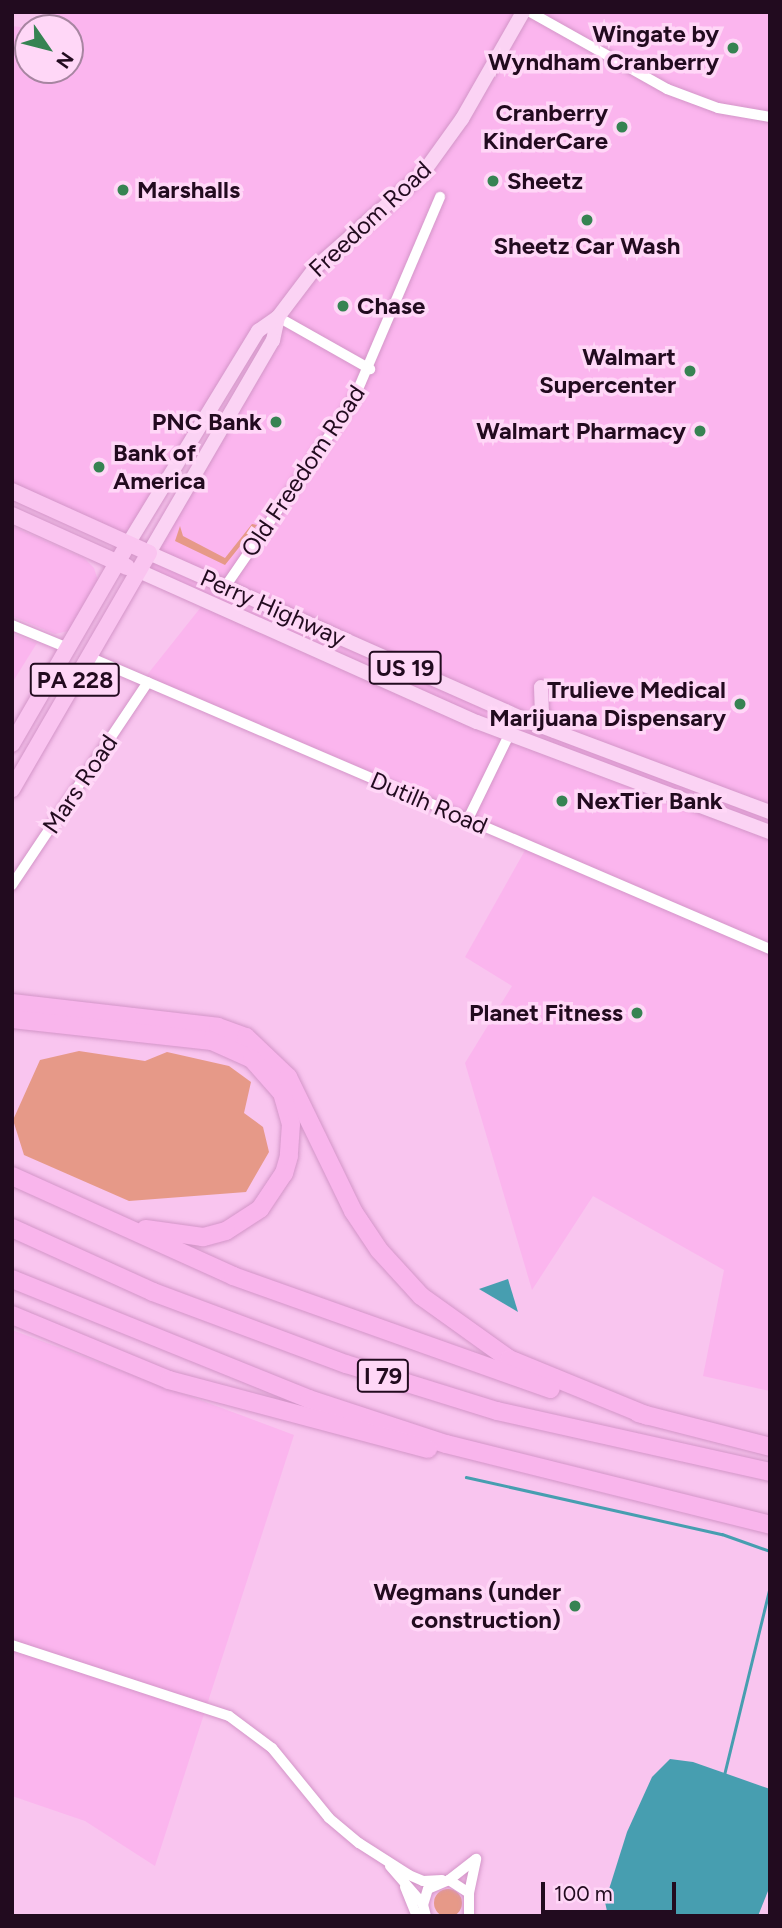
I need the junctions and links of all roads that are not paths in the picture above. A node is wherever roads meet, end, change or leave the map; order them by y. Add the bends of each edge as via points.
1 (523, 12) edge
2 (530, 12) edge
3 (770, 117) edge
4 (440, 197) dead end
5 (278, 317) junction
6 (370, 369) junction
7 (12, 491) edge
8 (12, 514) edge
9 (128, 544) junction
10 (149, 552) junction
11 (117, 563) junction
12 (139, 571) junction
13 (225, 587) junction
14 (12, 625) edge
15 (68, 648) junction
16 (89, 657) junction
17 (148, 682) junction
18 (541, 687) dead end
19 (517, 715) junction
20 (556, 732) junction
21 (509, 735) junction
22 (12, 744) edge
23 (12, 789) edge
24 (770, 813) edge
25 (468, 819) junction
26 (770, 832) edge
27 (12, 885) edge
28 (770, 949) edge
29 (12, 1003) edge
30 (12, 1019) edge
31 (12, 1176) edge
32 (38, 1188) junction
33 (12, 1228) edge
34 (12, 1279) edge
35 (12, 1315) edge
36 (648, 1416) junction
37 (770, 1447) edge
38 (770, 1472) edge
39 (709, 1509) junction
40 (770, 1525) edge
41 (12, 1645) edge
42 (390, 1866) junction
43 (398, 1878) junction
44 (445, 1880) junction
45 (470, 1896) junction
46 (423, 1905) junction
47 (416, 1916) edge
48 (426, 1916) edge
49 (469, 1916) edge
50 (476, 1916) edge

1 - 5 main road, Freedom Road via 434,160 404,192 316,267
2 - 3 street via 667,89 718,108
4 - 6 street, Old Freedom Road
5 - 6 street
5 - 9 main road, Freedom Road via 258,331
5 - 10 main road, Freedom Road via 273,340
6 - 13 street, Old Freedom Road via 324,449
7 - 9 highway, Perry Highway / US 19
8 - 11 highway, Perry Highway / US 19
9 - 10 highway, Perry Highway / US 19
9 - 11 highway, PA 228
10 - 12 highway, Freedom Road / PA 228
10 - 13 main road, Perry Highway / US 19
11 - 12 highway, Perry Highway / US 19
11 - 15 highway, PA 228
12 - 16 highway, PA 228
12 - 21 main road, Perry Highway / US 19
13 - 19 main road, Perry Highway / US 19
14 - 15 street
15 - 22 highway, PA 228
16 - 17 street, Dutilh Road
16 - 23 highway, PA 228
17 - 25 street, Dutilh Road
17 - 27 street, Mars Road
18 - 20 main road via 542,712
19 - 20 main road, Perry Highway / US 19
19 - 21 street
20 - 24 main road, Perry Highway / US 19
21 - 25 street
21 - 26 main road, Perry Highway / US 19
25 - 28 street, Dutilh Road
29 - 36 highway via 218,1027 246,1037 288,1077 353,1211 379,1250 421,1296 509,1359
30 - 32 highway via 222,1044 252,1059 274,1079 291,1124 284,1173 260,1209 226,1231 203,1237 168,1235 130,1224
31 - 32 highway
32 - 36 highway via 295,1300 532,1384
33 - 38 highway, I 79 via 153,1292 346,1364 497,1411
34 - 39 highway, I 79 via 309,1399 446,1444
35 - 39 highway via 169,1380 340,1428
36 - 37 highway
39 - 40 highway, I 79
41 - 42 street via 229,1716 272,1748 330,1818
42 - 43 street
42 - 44 street via 423,1881
43 - 46 street
43 - 47 street
44 - 45 street
44 - 45 street via 475,1859
44 - 46 street via 428,1889
45 - 49 street
45 - 50 street
46 - 48 street

